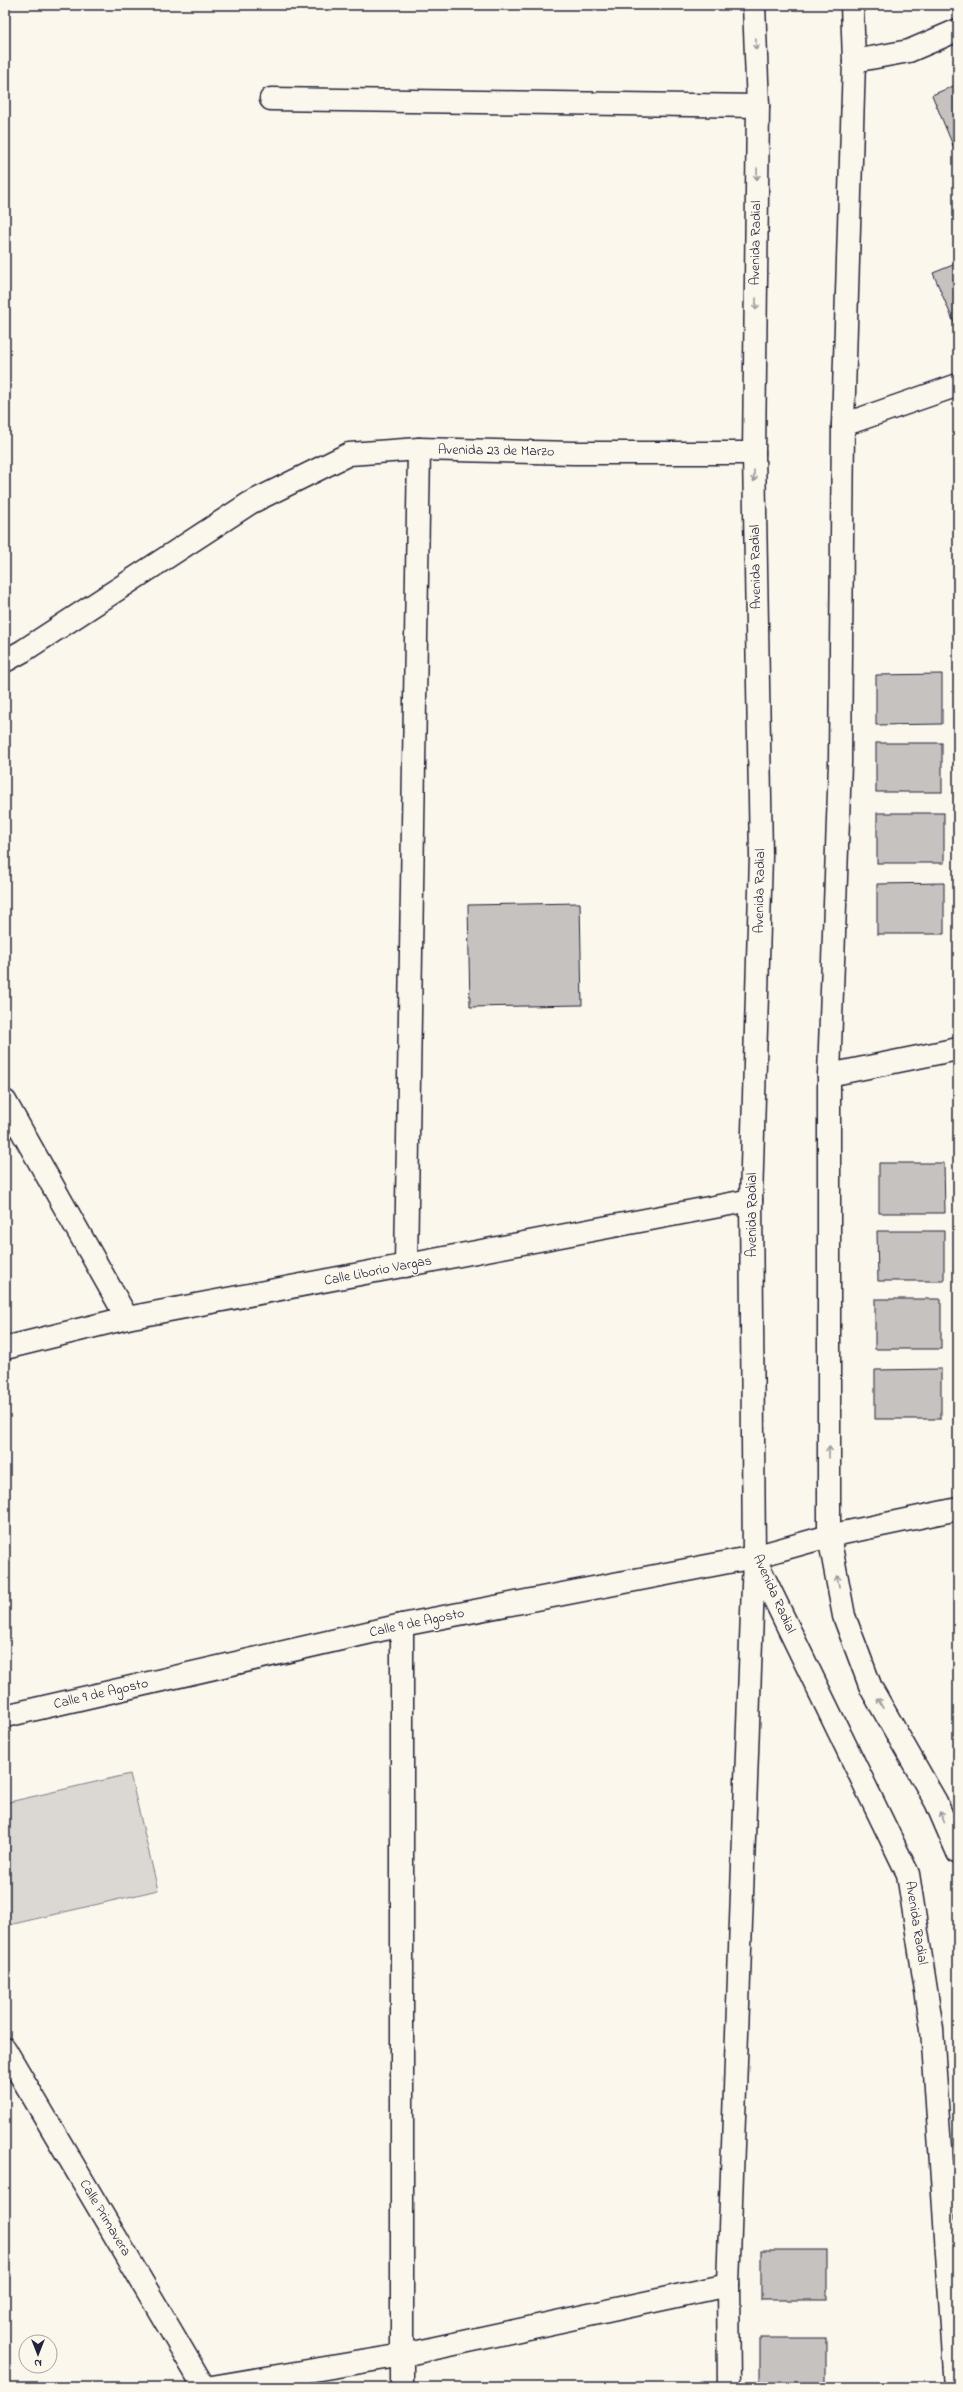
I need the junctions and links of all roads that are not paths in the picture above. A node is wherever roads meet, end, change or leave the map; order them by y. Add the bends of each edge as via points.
1 (754, 5) edge
2 (852, 5) edge
3 (958, 30) edge
4 (854, 61) junction
5 (271, 99) dead end
6 (758, 106) junction
7 (958, 385) edge
8 (843, 425) junction
9 (419, 449) junction
10 (754, 453) junction
11 (5, 661) edge
12 (958, 1049) edge
13 (829, 1075) junction
14 (5, 1101) edge
15 (751, 1200) junction
16 (406, 1266) junction
17 (127, 1318) junction
18 (5, 1348) edge
19 (958, 1509) edge
20 (829, 1536) junction
21 (754, 1557) junction
22 (402, 1625) junction
23 (5, 1716) edge
24 (958, 1853) edge
25 (5, 2049) edge
26 (728, 2285) junction
27 (403, 2355) junction
28 (204, 2387) edge
29 (212, 2387) edge
30 (402, 2387) edge
31 (729, 2387) edge
32 (956, 2387) edge

1 -> 6 street, Avenida Radial
2 - 4 street
3 - 4 street via 909,51
4 - 8 street
5 - 6 street
6 -> 10 street, Avenida Radial
7 - 8 street
8 - 13 street via 840,763
9 - 10 street, Avenida 23 de Marzo via 574,453
9 - 11 street, Avenida 23 de Marzo via 349,454 250,503
9 - 16 street
10 -> 15 street, Avenida Radial via 761,856
12 - 13 street
20 -> 13 street
14 - 17 street
15 - 16 street, Calle Liborio Vargas
15 - 21 street, Avenida Radial
16 - 17 street, Calle Liborio Vargas
17 - 18 street, Calle Liborio Vargas
19 - 20 street, Calle 9 de Agosto
20 - 21 street, Calle 9 de Agosto
24 -> 20 street via 936,1802 871,1688 844,1616
21 - 22 street, Calle 9 de Agosto
21 - 26 street
21 - 32 street, Avenida Radial via 908,1874 932,2029
22 - 23 street, Calle 9 de Agosto
22 - 27 street
25 - 28 street, Calle Primavera
26 - 27 street
26 - 31 street
27 - 29 street
27 - 30 street

